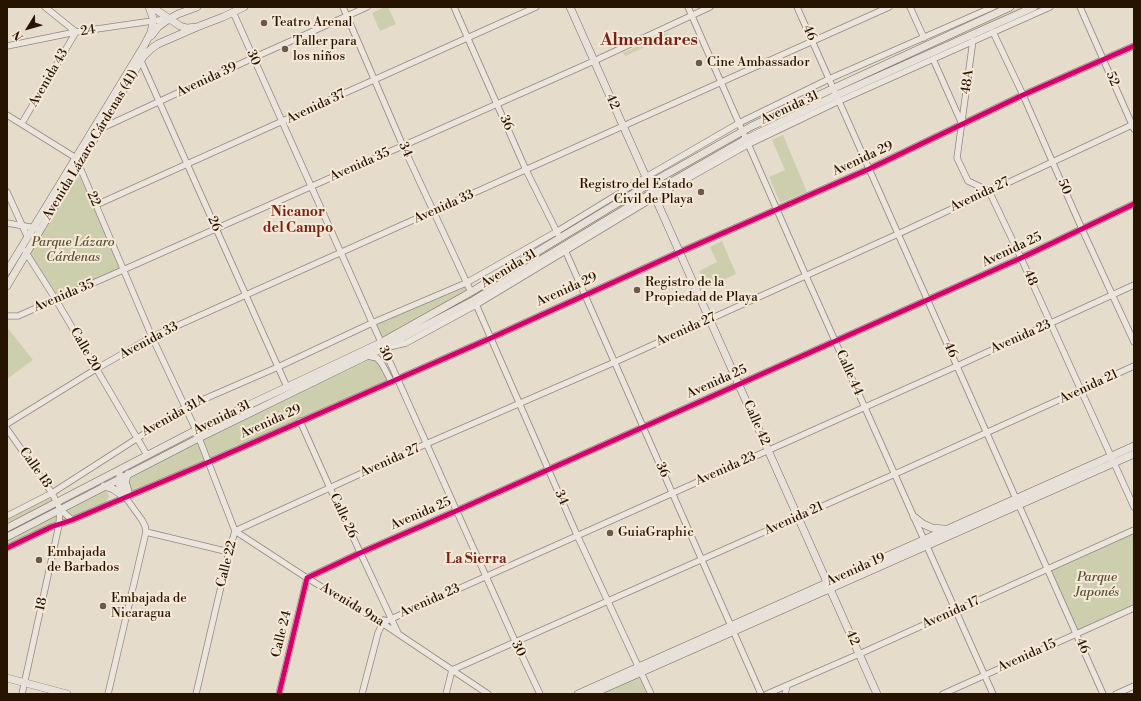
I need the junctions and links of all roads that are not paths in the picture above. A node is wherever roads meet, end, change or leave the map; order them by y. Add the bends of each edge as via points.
1 (45, 7) edge
2 (152, 7) edge
3 (197, 7) edge
4 (244, 7) edge
5 (343, 7) edge
6 (367, 7) edge
7 (454, 7) edge
8 (536, 7) edge
9 (570, 7) edge
10 (688, 7) edge
11 (710, 7) edge
12 (797, 7) edge
13 (889, 7) edge
14 (910, 7) edge
15 (992, 7) edge
16 (1010, 7) edge
17 (1034, 7) edge
18 (1050, 7) edge
19 (1080, 7) edge
20 (189, 10) junction
21 (231, 10) edge
22 (178, 14) junction
23 (691, 15) junction
24 (347, 16) junction
25 (169, 19) junction
26 (153, 22) junction
27 (194, 28) junction
28 (76, 32) junction
29 (993, 32) junction
30 (468, 38) junction
31 (924, 38) junction
32 (973, 40) junction
33 (812, 41) junction
34 (146, 42) junction
35 (7, 46) edge
36 (1134, 46) edge
37 (253, 58) junction
38 (933, 59) junction
39 (1103, 59) junction
40 (141, 61) junction
41 (594, 61) junction
42 (830, 79) junction
43 (374, 80) junction
44 (721, 82) junction
45 (833, 88) junction
46 (1023, 95) junction
47 (838, 98) junction
48 (159, 102) junction
49 (497, 104) junction
50 (7, 115) edge
51 (282, 122) junction
52 (739, 122) junction
53 (22, 123) junction
54 (962, 124) junction
55 (623, 126) junction
56 (1133, 126) edge
57 (102, 128) junction
58 (742, 131) junction
59 (90, 134) junction
60 (747, 142) junction
61 (403, 146) junction
62 (76, 158) junction
63 (1053, 161) junction
64 (187, 164) junction
65 (79, 167) junction
66 (869, 168) junction
67 (526, 170) junction
68 (648, 180) junction
69 (310, 186) junction
70 (989, 191) junction
71 (7, 192) edge
72 (654, 195) junction
73 (1134, 204) edge
74 (96, 205) junction
75 (776, 210) junction
76 (434, 212) junction
77 (7, 223) edge
78 (22, 225) junction
79 (32, 227) junction
80 (216, 228) junction
81 (41, 229) junction
82 (1082, 229) junction
83 (898, 234) junction
84 (558, 235) junction
85 (27, 236) junction
86 (21, 247) junction
87 (564, 249) junction
88 (680, 252) junction
89 (27, 253) junction
90 (341, 254) junction
91 (1022, 258) junction
92 (123, 270) junction
93 (7, 271) edge
94 (806, 276) junction
95 (466, 283) junction
96 (1134, 285) edge
97 (7, 286) edge
98 (470, 292) junction
99 (246, 294) junction
100 (585, 294) junction
101 (1113, 295) junction
102 (56, 300) junction
103 (928, 300) junction
104 (475, 302) junction
105 (7, 316) edge
106 (709, 318) junction
107 (372, 323) junction
108 (1051, 324) junction
109 (152, 337) junction
110 (491, 338) junction
111 (835, 341) junction
112 (1134, 342) edge
113 (382, 345) junction
114 (368, 356) junction
115 (615, 362) junction
116 (957, 366) junction
117 (1134, 366) edge
118 (278, 367) junction
119 (96, 370) junction
120 (397, 378) junction
121 (391, 381) junction
122 (739, 384) junction
123 (287, 387) junction
124 (1081, 391) junction
125 (520, 404) junction
126 (186, 407) junction
127 (865, 407) junction
128 (300, 421) junction
129 (7, 424) edge
130 (643, 427) junction
131 (7, 428) edge
132 (196, 430) junction
133 (987, 433) junction
134 (137, 437) junction
135 (199, 438) junction
136 (426, 444) junction
137 (1134, 446) edge
138 (768, 450) junction
139 (1134, 454) edge
140 (147, 455) junction
141 (1112, 459) junction
142 (209, 462) junction
143 (125, 467) junction
144 (548, 469) junction
145 (128, 474) junction
146 (895, 474) junction
147 (119, 479) junction
148 (104, 486) junction
149 (330, 488) junction
150 (52, 493) junction
151 (672, 493) junction
152 (126, 498) junction
153 (1018, 502) junction
154 (59, 506) junction
155 (1134, 507) edge
156 (456, 511) junction
157 (7, 516) edge
158 (914, 516) junction
159 (798, 517) junction
160 (72, 520) junction
161 (59, 525) junction
162 (7, 528) edge
163 (950, 528) junction
164 (1134, 530) edge
165 (42, 531) junction
166 (235, 531) junction
167 (146, 532) junction
168 (577, 535) junction
169 (7, 537) edge
170 (56, 541) junction
171 (926, 542) junction
172 (7, 548) edge
173 (229, 552) junction
174 (360, 553) junction
175 (702, 560) junction
176 (1048, 569) junction
177 (485, 576) junction
178 (307, 578) junction
179 (829, 586) junction
180 (608, 601) junction
181 (1134, 608) edge
182 (388, 611) junction
183 (956, 611) junction
184 (392, 619) junction
185 (382, 623) junction
186 (733, 629) junction
187 (399, 634) junction
188 (1077, 634) junction
189 (515, 641) junction
190 (859, 654) junction
191 (452, 670) junction
192 (640, 670) junction
193 (985, 675) junction
194 (7, 678) edge
195 (25, 682) junction
196 (787, 686) junction
197 (1134, 686) edge
198 (22, 694) edge
199 (67, 694) edge
200 (108, 694) edge
201 (196, 694) edge
202 (279, 694) edge
203 (362, 694) edge
204 (446, 694) edge
205 (488, 694) edge
206 (540, 694) edge
207 (578, 694) edge
208 (592, 694) edge
209 (651, 694) edge
210 (761, 694) edge
211 (767, 694) edge
212 (785, 694) edge
213 (877, 694) edge
214 (942, 694) edge
215 (993, 694) edge
216 (1104, 694) edge
217 (1116, 694) edge

1 - 28 street
2 - 22 main road
2 - 25 main road
2 - 26 main road
3 - 20 main road, Avenida Lázaro Cárdenas (41)
4 - 21 main road, Avenida Lázaro Cárdenas (41)
5 - 24 street, 34
6 - 24 street, Avenida 39
7 - 30 street, 36
8 - 30 street, Avenida 37
9 - 41 main road, 42
10 - 23 street, Calle 44
11 - 23 street, Avenida 35
12 - 33 street, 46
13 - 33 street, Avenida 33
14 - 31 street
15 - 31 street, Avenida 31
16 - 45 main road, Avenida 31
17 - 47 main road, Avenida 31
18 - 29 street, Avenida 31
19 - 39 street, 52
20 - 22 main road, Avenida Lázaro Cárdenas (41)
20 - 27 main road via 182,19 184,25
21 - 27 main road, Avenida Lázaro Cárdenas (41) via 223,17
21 - 37 street, 30
22 - 25 main road, Avenida Lázaro Cárdenas (41)
23 - 41 street, Avenida 35
23 - 44 street, Calle 44
24 - 37 street, Avenida 39
24 - 43 street, 34
25 - 26 street, 24
25 - 27 main road via 184,28
25 - 34 main road, Avenida Lázaro Cárdenas (41) via 158,27
26 - 28 street, 24
26 - 34 main road, Avenida Lázaro Cárdenas (41)
27 - 40 main road, Avenida Lázaro Cárdenas (41) via 152,48
28 - 35 street, 24
28 - 53 street, Avenida 43
29 - 32 street, Avenida 31
29 - 46 street, 50
30 - 43 street, Avenida 37
30 - 49 street, 36
31 - 42 street, Avenida 31
32 - 38 street, Avenida 31
32 - 54 street, 48A
33 - 42 street, 46
33 - 44 street, Avenida 33
34 - 59 main road, Avenida Lázaro Cárdenas (41)
36 - 39 street, Avenida 29
37 - 48 street, Avenida 39
37 - 51 street, 30
38 - 47 street, Avenida 31
38 - 54 street
39 - 46 street, Avenida 29
39 - 56 street, 52
40 - 48 street, 26
40 - 57 main road, Avenida Lázaro Cárdenas (41)
41 - 49 street, Avenida 35
41 - 55 main road, 42
42 - 45 street, 46
42 - 52 street, Avenida 31
43 - 51 street, Avenida 37
43 - 61 street, 34
44 - 52 street, Calle 44
44 - 55 street, Avenida 33
45 - 47 street, 46
45 - 58 main road, Avenida 31
46 - 54 street, Avenida 29
46 - 63 street, 50
47 - 60 main road, Avenida 31
47 - 66 street, 46
48 - 57 street, Avenida 39
48 - 64 street, 26
49 - 61 street, Avenida 35
49 - 67 street, 36
50 - 53 street
51 - 64 street, Avenida 37
51 - 69 street, 30
52 - 58 street, Calle 44
52 - 68 street, Avenida 31
53 - 62 street
54 - 66 street, Avenida 29
54 - 70 street via 958,158 968,181
55 - 67 street, Avenida 33
55 - 68 main road, 42
56 - 63 street, Avenida 27
57 - 59 street, Avenida 39
57 - 65 main road, Avenida Lázaro Cárdenas (41)
58 - 60 street, Calle 44
58 - 68 main road, Avenida 31
59 - 62 main road, Avenida Lázaro Cárdenas (41)
60 - 72 main road, Avenida 31
60 - 75 street, Calle 44
61 - 69 street, Avenida 35
61 - 76 street, 34
62 - 65 street, 22
62 - 79 main road, Avenida Lázaro Cárdenas (41)
63 - 70 street, Avenida 27
63 - 82 street, 50
64 - 74 street, Avenida 37
64 - 80 street, 26
65 - 74 street, 22
65 - 81 main road, Avenida Lázaro Cárdenas (41)
66 - 75 street, Avenida 29
66 - 83 street, 46
67 - 76 street, Avenida 33
67 - 84 street, 36
68 - 72 main road, 42
68 - 84 main road, Avenida 31
69 - 80 street, Avenida 35
69 - 90 street, 30
70 - 83 street, Avenida 27
70 - 91 street, 48
71 - 78 street
72 - 87 main road, Avenida 31
72 - 88 main road, Calle 42
73 - 82 street, Avenida 25
74 - 92 street, 22
75 - 88 street, Avenida 29
75 - 94 street, Calle 44
76 - 90 street, Avenida 33
76 - 95 street, 34
77 - 78 street
78 - 79 street
78 - 85 street
79 - 81 street
79 - 85 main road, Avenida Lázaro Cárdenas (41)
80 - 92 street, Avenida 35
80 - 99 street, 26
81 - 89 main road, Avenida Lázaro Cárdenas (41)
82 - 91 street, Avenida 25
82 - 101 street, 50
83 - 94 street, Avenida 27
83 - 103 street, 46
84 - 95 street, Avenida 31
84 - 98 main road, Avenida 31
85 - 86 main road, Avenida Lázaro Cárdenas (41)
86 - 89 street, Calle 20
86 - 93 main road, Avenida Lázaro Cárdenas (41)
87 - 100 street, 36
87 - 104 main road, Avenida 31
88 - 100 street, Avenida 29
88 - 106 main road, Calle 42
89 - 97 main road, Avenida Lázaro Cárdenas (41)
89 - 102 street, Calle 20
90 - 99 street, Avenida 33
90 - 107 street, 30
91 - 103 street, Avenida 25
91 - 108 street, 48
92 - 102 street, Avenida 35
92 - 109 street
94 - 106 street, Avenida 27
94 - 111 street, Calle 44
95 - 98 street, 34
95 - 107 street, Avenida 31
96 - 101 street, Avenida 23
98 - 113 main road, Avenida 31
99 - 109 street, Avenida 33
99 - 118 street, 26
100 - 110 street, Avenida 29
100 - 115 street, 36
101 - 108 street, Avenida 23
101 - 112 street, 50
102 - 105 street, Avenida 35 via 18,316
102 - 119 street, Calle 20
103 - 111 street, Avenida 25
103 - 116 street, 46
104 - 110 street, 34
104 - 113 main road, Avenida 31
106 - 115 street, Avenida 27
106 - 122 main road, Calle 42
107 - 113 street, 30
107 - 118 street, Avenida 31A
108 - 116 street, Avenida 23
108 - 124 street, 48
109 - 119 street, Avenida 33
109 - 126 street
110 - 120 street, Avenida 29
110 - 125 street, 34
111 - 122 street, Avenida 25
111 - 127 street, Calle 44
113 - 114 main road, Avenida 31
113 - 120 street, 30
113 - 123 main road, Avenida 31
114 - 121 street via 377,358
114 - 135 main road, Avenida 31
115 - 125 street, Avenida 27
115 - 130 street, 36
116 - 127 street, Avenida 23
116 - 133 street, 46
117 - 124 street, Avenida 21
118 - 123 street, 26
118 - 126 street, Avenida 31A
119 - 129 street, Avenida 33
119 - 134 street, Calle 20
120 - 121 street, Avenida 29
120 - 136 street, 30
121 - 128 street, Avenida 29
122 - 130 street, Avenida 25
122 - 138 main road, Calle 42
123 - 132 main road, Avenida 31
124 - 133 street, Avenida 21
124 - 141 street, 48
125 - 136 street, Avenida 27
125 - 144 street, 34
126 - 132 street
126 - 134 street, Avenida 31A
127 - 138 street, Avenida 23
127 - 146 street, Calle 44
128 - 142 street, Avenida 29
128 - 149 street, Calle 26
130 - 144 street, Avenida 25
130 - 151 street, 36
131 - 150 street, Calle 18
132 - 140 main road, Avenida 31
133 - 146 street, Avenida 21
133 - 153 street, 46
134 - 140 street, Calle 20
134 - 150 street, Avenida 31A
135 - 142 street, Calle 22
135 - 145 main road, Avenida 31
136 - 149 street, Avenida 27
136 - 156 street, 30
137 - 141 main road, Avenida 19
138 - 151 street, Avenida 23
138 - 159 main road, Calle 42
139 - 141 main road, Avenida 19
140 - 143 main road, Avenida 31
141 - 153 main road, Avenida 19
141 - 155 street, 48
142 - 152 street, Avenida 29
142 - 166 street, Calle 22
143 - 147 main road
143 - 154 main road, Avenida 31
144 - 156 street, Avenida 25
144 - 168 street, 34
145 - 147 main road, Avenida 31
145 - 152 main road via 125,481 128,491
146 - 158 street, Calle 44
146 - 159 street, Avenida 21
147 - 148 main road, Avenida 31
147 - 152 main road
148 - 152 main road
148 - 154 main road, Avenida 31
149 - 166 street, Avenida 27
149 - 174 street, Calle 26
150 - 154 street, Calle 18
150 - 157 street, Avenida 31A
151 - 168 street, Avenida 23
151 - 175 street, 36
152 - 160 street, Avenida 29
152 - 167 street via 142,520
153 - 163 main road, Avenida 19
153 - 171 main road, Avenida 19
153 - 176 street, 46
154 - 160 street, Calle 18
154 - 161 street
154 - 162 main road, Avenida 31
154 - 169 main road, Avenida 31
156 - 174 street, Avenida 25
156 - 177 street, 30
158 - 163 main road via 932,528
158 - 171 street, Calle 44
159 - 175 street, Avenida 21
159 - 179 main road, Calle 42
160 - 161 street, Avenida 29
161 - 165 street, Avenida 29
161 - 170 street, 18
163 - 171 main road, Avenida 19
164 - 176 street, Avenida 17
165 - 170 street via 49,532
165 - 172 street, Avenida 29
166 - 173 street, Calle 22
166 - 178 street, Avenida 9na
167 - 173 street
167 - 200 street
168 - 177 street, Avenida 23
168 - 180 street, 34
170 - 195 street, 18
171 - 179 main road, Avenida 19
171 - 183 street, Calle 44
173 - 201 street, Calle 22
174 - 178 street, Avenida 25
174 - 182 street, Calle 26
175 - 180 street, Avenida 21
175 - 186 street, 36
176 - 183 street, Avenida 17
176 - 188 street, 46
177 - 184 street, Avenida 23
177 - 189 street, 30
178 - 185 street, Avenida 9na
178 - 202 street, Calle 24
179 - 186 main road, Avenida 19
179 - 190 main road, 42
180 - 189 street, Avenida 21
180 - 192 street, 34
181 - 188 street, Avenida 15
182 - 184 street, Calle 26
182 - 185 street via 387,618
183 - 190 street, Avenida 17
183 - 193 street, Calle 44
184 - 185 street, Avenida 23
184 - 187 street, Calle 26
185 - 187 street, Avenida 9na
185 - 203 street
186 - 192 main road, Avenida 19
186 - 210 street, 36
187 - 191 street, Avenida 9na
188 - 193 street, Avenida 15
188 - 216 street, 46
189 - 191 street, Avenida 21
189 - 206 street, 30
190 - 196 street, Avenida 17
190 - 213 main road, 42
191 - 204 street
191 - 205 street, Avenida 9na
192 - 207 main road, Avenida 19
192 - 208 main road, Avenida 19
192 - 209 street, 34
193 - 214 street, Avenida 15
193 - 215 street, Calle 44
194 - 195 main road
195 - 198 street
195 - 199 main road
196 - 211 street, Avenida 17
196 - 212 street
197 - 217 street

